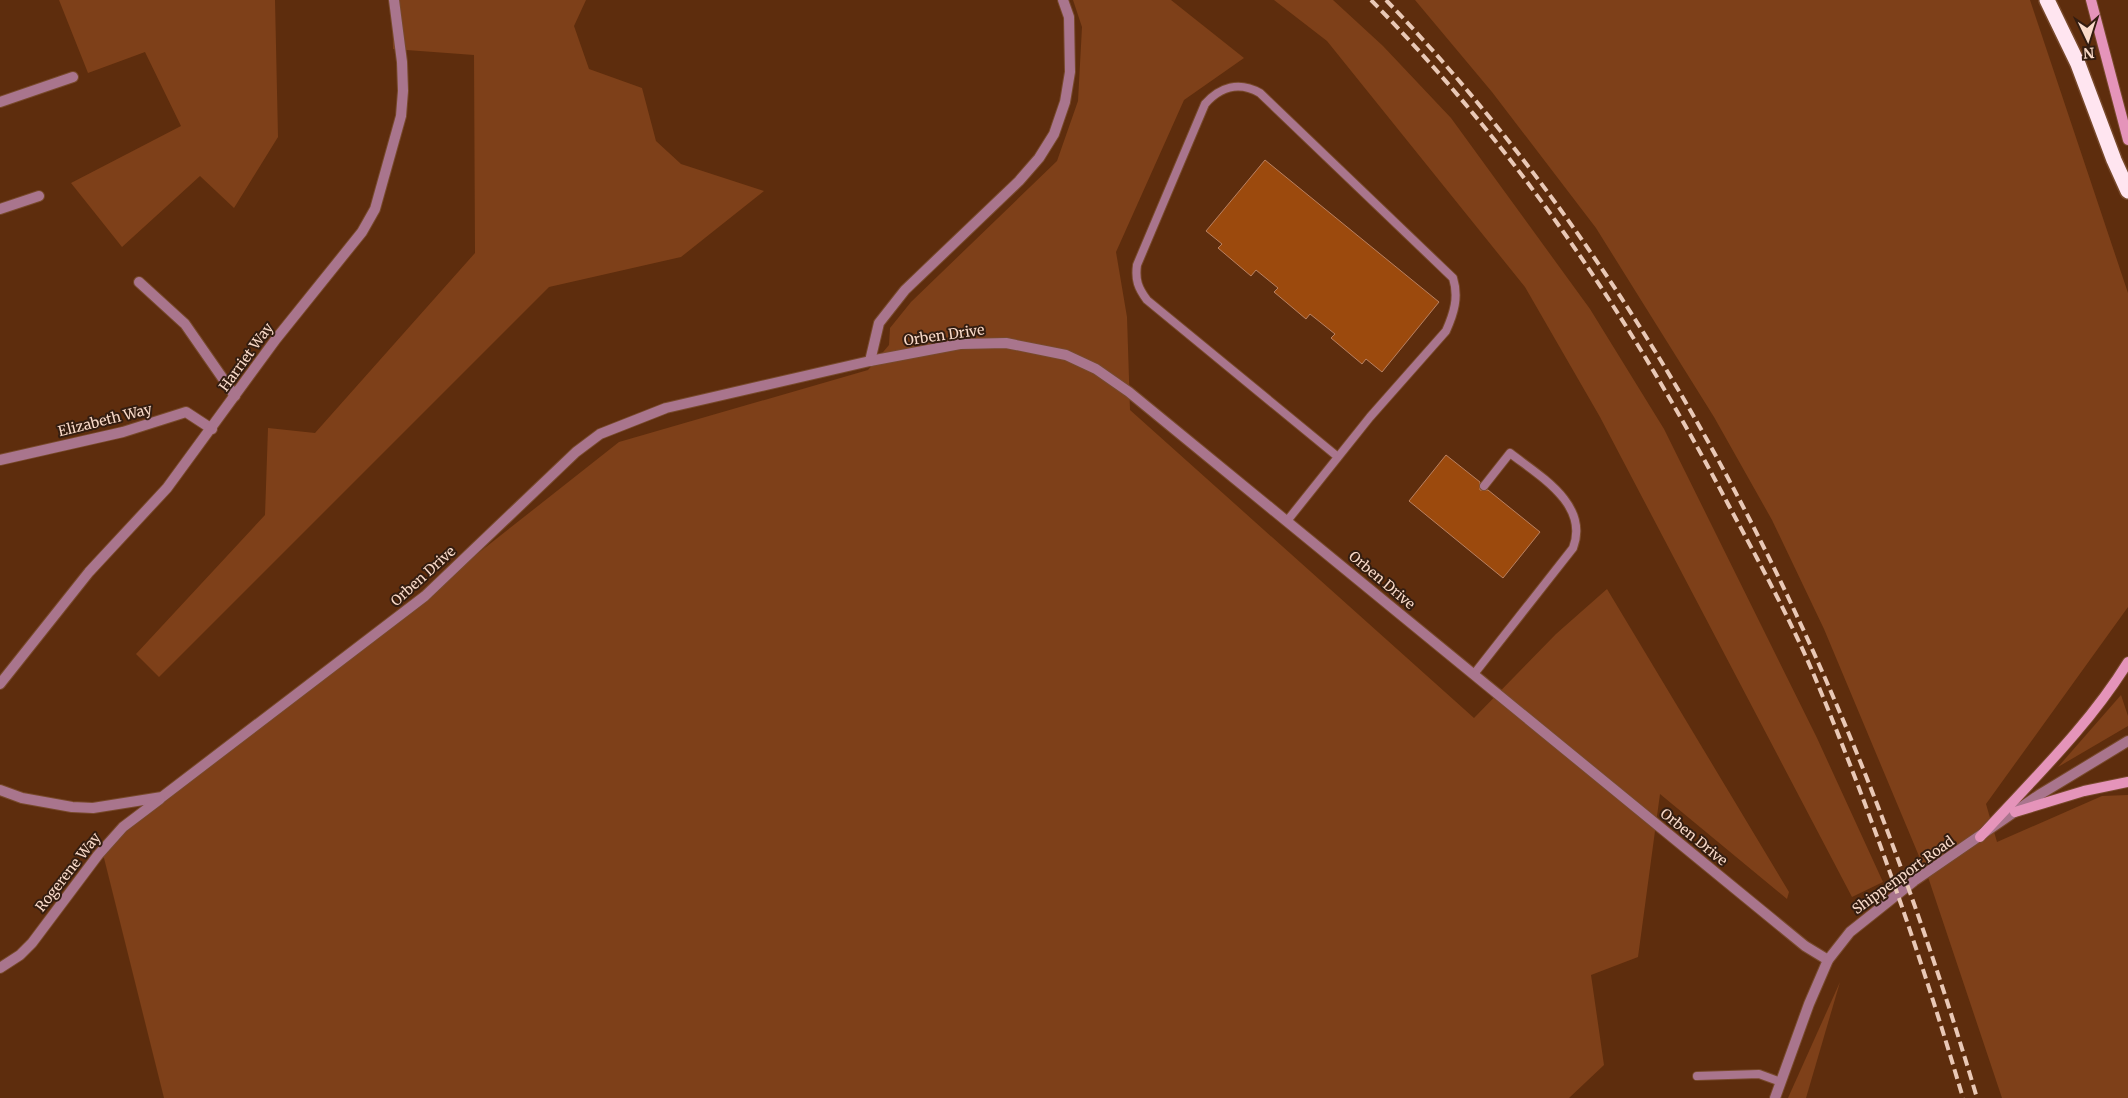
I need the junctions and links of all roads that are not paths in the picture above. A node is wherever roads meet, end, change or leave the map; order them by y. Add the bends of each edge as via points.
1 (394, 0) edge
2 (1063, 0) edge
3 (2047, 0) edge
4 (2091, 0) edge
5 (73, 77) dead end
6 (0, 102) edge
7 (2128, 140) edge
8 (2128, 191) edge
9 (39, 196) dead end
10 (0, 209) edge
11 (139, 282) dead end
12 (870, 361) junction
13 (235, 396) junction
14 (212, 428) junction
15 (1338, 457) junction
16 (0, 460) edge
17 (1484, 486) dead end
18 (1287, 521) junction
19 (2128, 662) edge
20 (1474, 674) junction
21 (0, 684) edge
22 (2128, 741) edge
23 (2128, 782) edge
24 (0, 790) edge
25 (162, 797) junction
26 (2015, 812) junction
27 (1980, 837) junction
28 (1828, 960) junction
29 (0, 968) edge
30 (1697, 1076) dead end
31 (1780, 1082) junction
32 (1775, 1098) edge

1 - 13 street, Harriet Way via 403,91 401,116 375,209 362,232
2 - 12 street via 1068,17 1070,72 1065,102 1054,134 1039,158 1019,180 900,297 879,323
3 - 8 highway via 2078,64
4 - 7 main road
5 - 6 street
9 - 10 street
11 - 13 street via 185,324
12 - 18 street, Orben Drive via 933,348 985,342 1040,348 1066,355 1096,369 1129,392
12 - 25 street, Orben Drive via 666,408 600,434 576,452 425,596
13 - 14 street, Harriet Way
14 - 16 street, Elizabeth Way via 186,412 123,432
14 - 21 street, Harriet Way via 167,488 89,572
15 - 15 lane via 1446,331 1453,315 1456,288 1453,278 1260,93 1246,87 1230,86 1213,95 1205,104 1137,265 1138,289 1147,300
15 - 18 lane
17 - 20 lane via 1510,453 1557,489 1573,516 1577,532 1573,548
18 - 20 street, Orben Drive
19 - 27 main road via 2091,714
20 - 28 street, Orben Drive via 1805,946
22 - 26 street, Shippenport Road
23 - 26 main road via 2084,791
24 - 25 street, Orben Drive via 22,798 86,808
25 - 29 street, Rogerene Way via 123,827 32,943
26 - 27 street, Shippenport Road
27 - 28 street, Shippenport Road via 1914,881 1861,922
28 - 31 street, Shippenport Road
30 - 31 lane via 1759,1074
31 - 32 street, Shippenport Road

